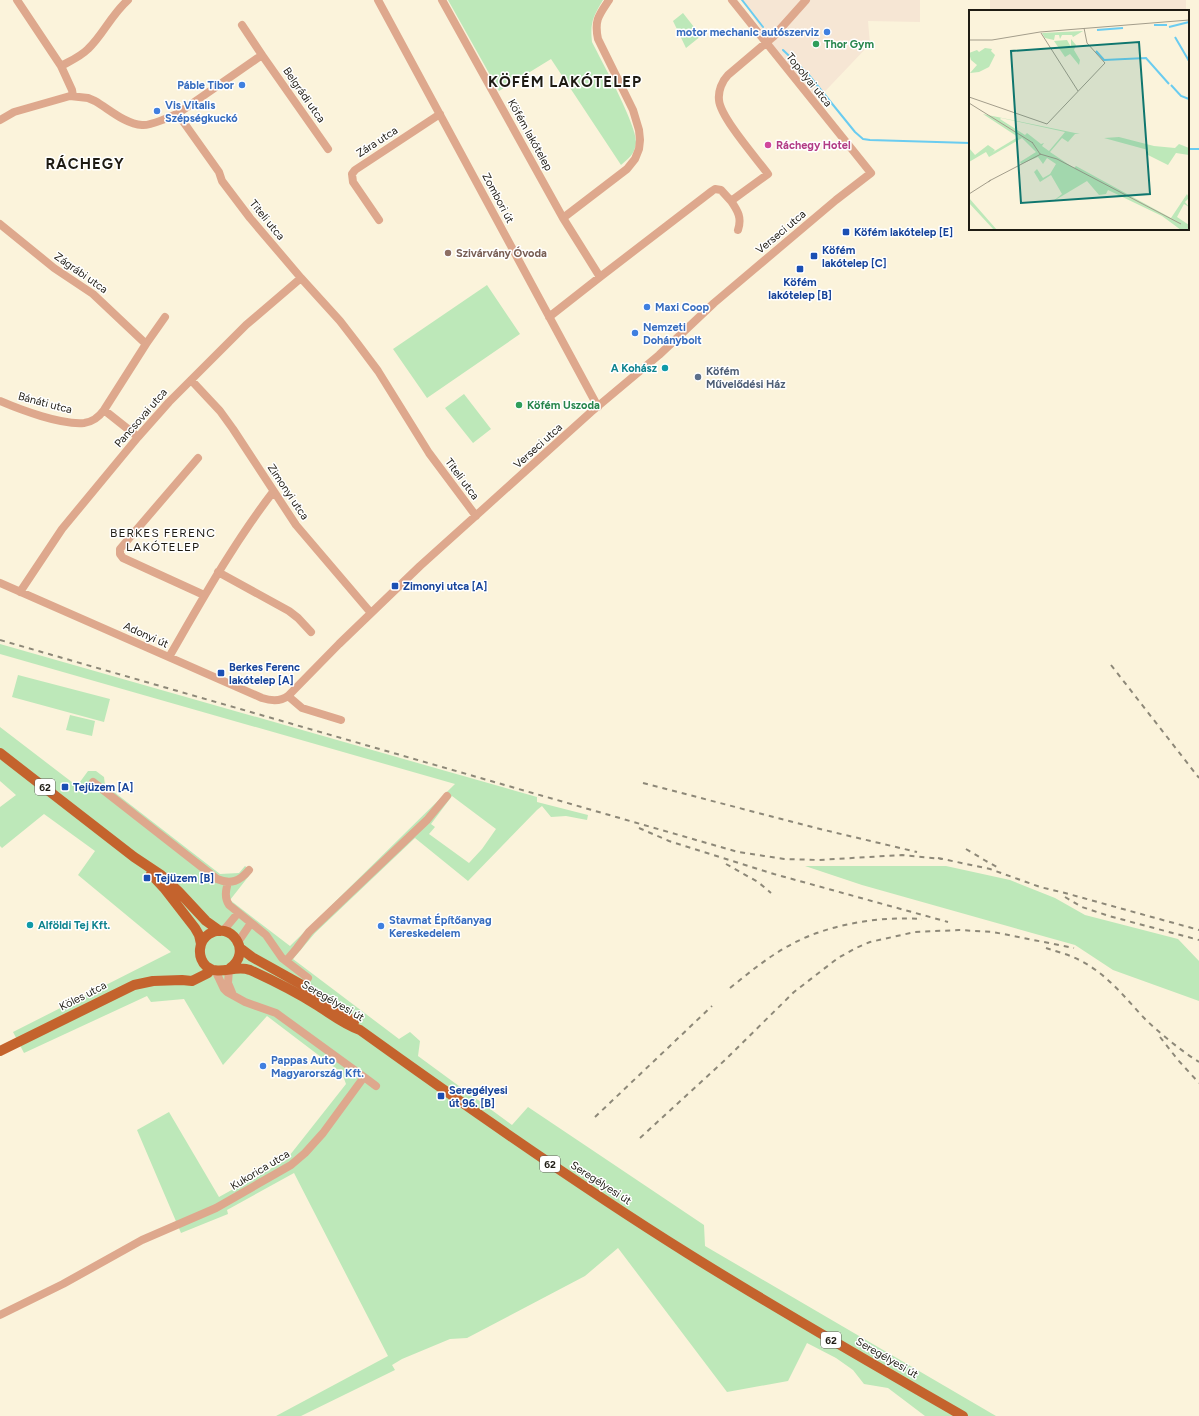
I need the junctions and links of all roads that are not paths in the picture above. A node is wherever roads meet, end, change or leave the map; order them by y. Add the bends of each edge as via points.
1 (17, 0) edge
2 (128, 0) edge
3 (378, 0) edge
4 (442, 0) edge
5 (609, 0) edge
6 (732, 0) edge
7 (806, 0) edge
8 (242, 25) dead end
9 (766, 43) junction
10 (262, 55) junction
11 (61, 66) junction
12 (73, 96) junction
13 (440, 114) junction
14 (173, 116) junction
15 (0, 120) edge
16 (328, 149) dead end
17 (871, 173) joint
18 (731, 201) junction
19 (563, 218) junction
20 (379, 220) dead end
21 (0, 224) edge
22 (738, 230) dead end
23 (600, 277) junction
24 (301, 278) junction
25 (165, 317) dead end
26 (549, 317) junction
27 (146, 344) junction
28 (191, 380) junction
29 (0, 401) edge
30 (598, 407) junction
31 (104, 410) junction
32 (138, 437) junction
33 (198, 458) dead end
34 (273, 492) junction
35 (476, 516) junction
36 (218, 572) junction
37 (0, 583) edge
38 (20, 592) junction
39 (204, 595) junction
40 (371, 613) junction
41 (311, 632) dead end
42 (169, 657) junction
43 (286, 698) junction
44 (341, 720) dead end
45 (0, 753) edge
46 (94, 782) dead end
47 (447, 796) dead end
48 (134, 857) junction
49 (249, 870) dead end
50 (228, 882) junction
51 (238, 913) junction
52 (251, 923) junction
53 (222, 931) junction
54 (201, 944) junction
55 (239, 945) junction
56 (202, 960) junction
57 (286, 961) junction
58 (230, 969) junction
59 (213, 970) junction
60 (308, 978) dead end
61 (182, 980) junction
62 (234, 995) junction
63 (360, 1030) junction
64 (0, 1051) edge
65 (364, 1077) junction
66 (376, 1086) dead end
67 (0, 1315) edge
68 (963, 1416) edge

1 - 11 street
2 - 11 street via 118,8 88,49
3 - 13 street, Zombori út
4 - 19 street, Köfém lakótelep
5 - 19 street via 597,18 596,32 632,110 639,130 639,149 627,169
6 - 9 street, Topolyai utca
7 - 9 street
8 - 10 street, Belgrádi utca
9 - 17 street, Topolyai utca
9 - 18 street via 724,79 719,92 724,115 768,174
10 - 14 street
10 - 16 street, Belgrádi utca
11 - 12 street
12 - 14 street via 95,101 134,124 144,126
12 - 15 street via 31,106
13 - 20 street, Zára utca via 352,174 353,182
13 - 26 street, Zombori út
14 - 24 street, Titeli utca via 182,120 219,172 222,181
17 - 30 street, Verseci utca via 714,303 659,355
18 - 22 street via 739,214
18 - 23 street via 721,190 715,189
19 - 23 street, Köfém lakótelep
21 - 27 street, Zágrábi utca via 54,268 93,294
23 - 26 street
24 - 28 street, Pancsovai utca via 246,325
24 - 35 street, Titeli utca via 340,321 378,371 429,453
25 - 27 street, Bánáti utca
26 - 30 street, Zombori út
27 - 31 street, Bánáti utca
28 - 32 street, Pancsovai utca
28 - 34 street, Zimonyi utca via 224,417
29 - 31 street, Bánáti utca via 46,417 75,423 90,421
30 - 35 street, Verseci utca
31 - 32 street
32 - 38 street, Pancsovai utca via 62,529
33 - 39 street via 120,549 120,554 123,558
34 - 36 street via 243,532
34 - 40 street, Zimonyi utca via 296,525
35 - 40 street, Verseci utca
36 - 39 street
36 - 41 street via 289,610
37 - 38 street, Adonyi út
38 - 42 street, Adonyi út
39 - 42 street
40 - 43 street, Verseci utca
42 - 43 street, Adonyi út via 262,698 275,701
43 - 44 street via 302,708
45 - 48 main road, Seregélyesi út / 62
46 - 50 street via 217,879
47 - 57 street via 427,820 308,932
48 - 53 main road, Seregélyesi út / 62 via 165,878 206,921
48 - 54 main road, Seregélyesi út / 62 via 178,905 195,928
49 - 50 street via 238,880
50 - 51 street via 226,900
51 - 52 street
51 - 53 street
52 - 55 street
52 - 57 street via 266,936
53 - 54 main road via 210,933
53 - 55 main road, Seregélyesi út / 62 via 232,935
54 - 56 main road, Seregélyesi út / 62
55 - 58 main road via 239,958
55 - 63 main road, Seregélyesi út / 62 via 252,957 294,980 343,1013
56 - 59 main road
56 - 61 main road via 196,974
57 - 60 street
58 - 59 main road, Seregélyesi út / 62
58 - 62 street via 228,983
58 - 63 main road, Seregélyesi út / 62 via 247,969 258,974
59 - 61 main road, Köles utca via 196,980
59 - 62 street via 224,989
61 - 64 main road, Köles utca via 153,981 134,985
62 - 65 street via 245,1002 276,1013
63 - 68 main road, Seregélyesi út / 62 via 512,1138 665,1239 785,1313
65 - 66 street
65 - 67 street, Kukorica utca via 322,1134 305,1154 291,1165 216,1208 142,1240 63,1284

